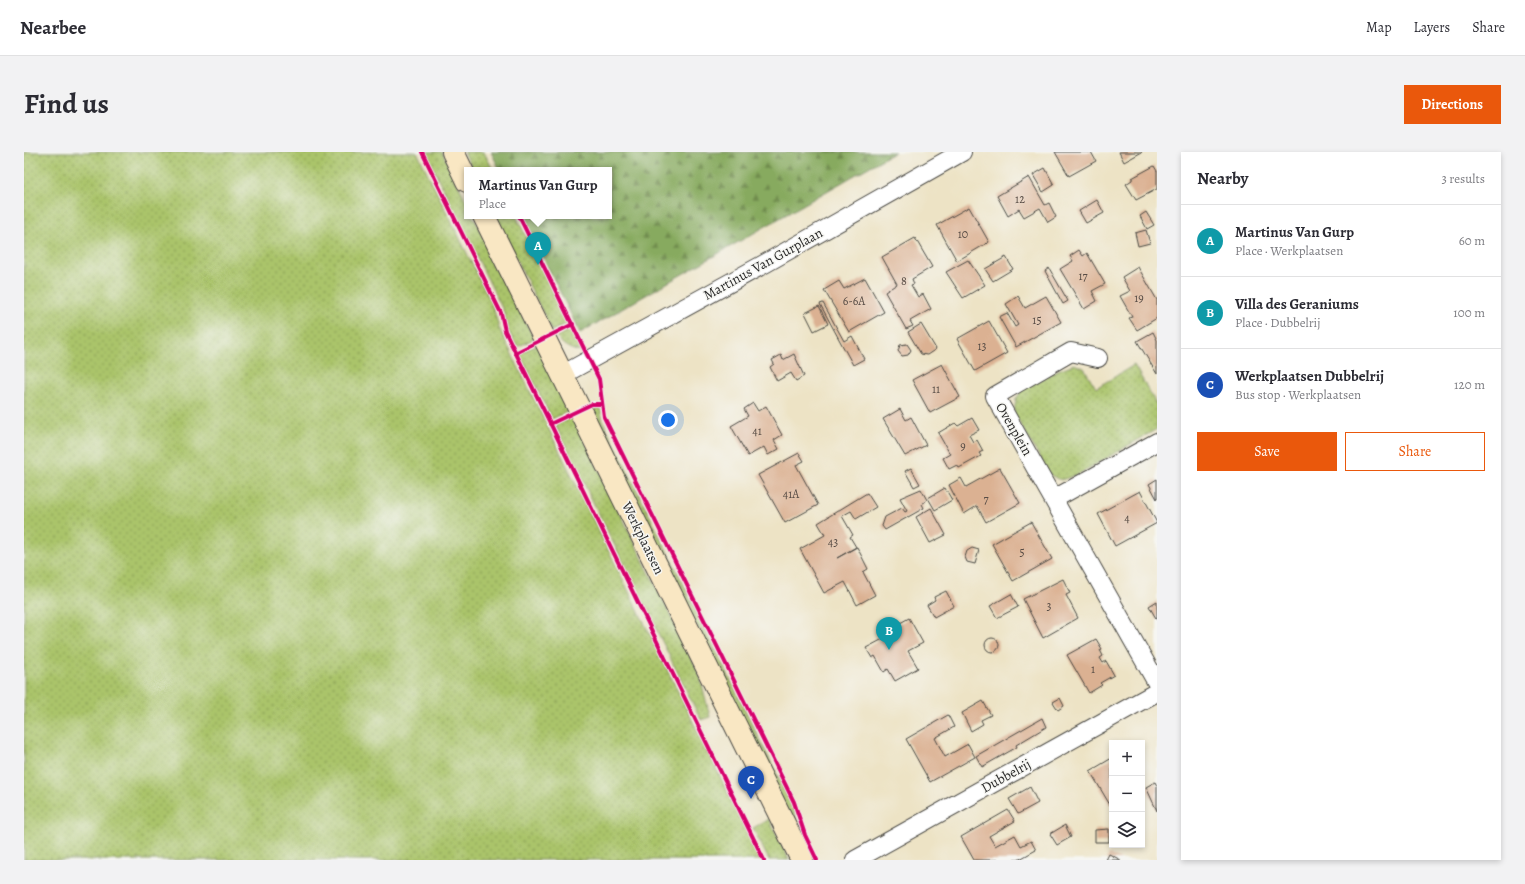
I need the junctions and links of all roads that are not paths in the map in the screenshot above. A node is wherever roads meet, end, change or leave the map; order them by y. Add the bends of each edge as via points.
1 (453, 152) edge
2 (962, 152) edge
3 (464, 175) edge
4 (485, 219) edge
5 (1098, 358) dead end
6 (562, 375) junction
7 (1157, 442) edge
8 (1054, 500) junction
9 (1157, 684) edge
10 (1157, 692) edge
11 (802, 860) edge
12 (855, 860) edge

1 - 3 main road
2 - 6 street, Martinus Van Gurplaan
4 - 6 main road, Werkplaatsen
5 - 8 street, Ovenplein via 1071,352 995,396
6 - 11 main road, Werkplaatsen
7 - 8 street
8 - 9 street, Ovenplein
10 - 12 street, Dubbelrij

